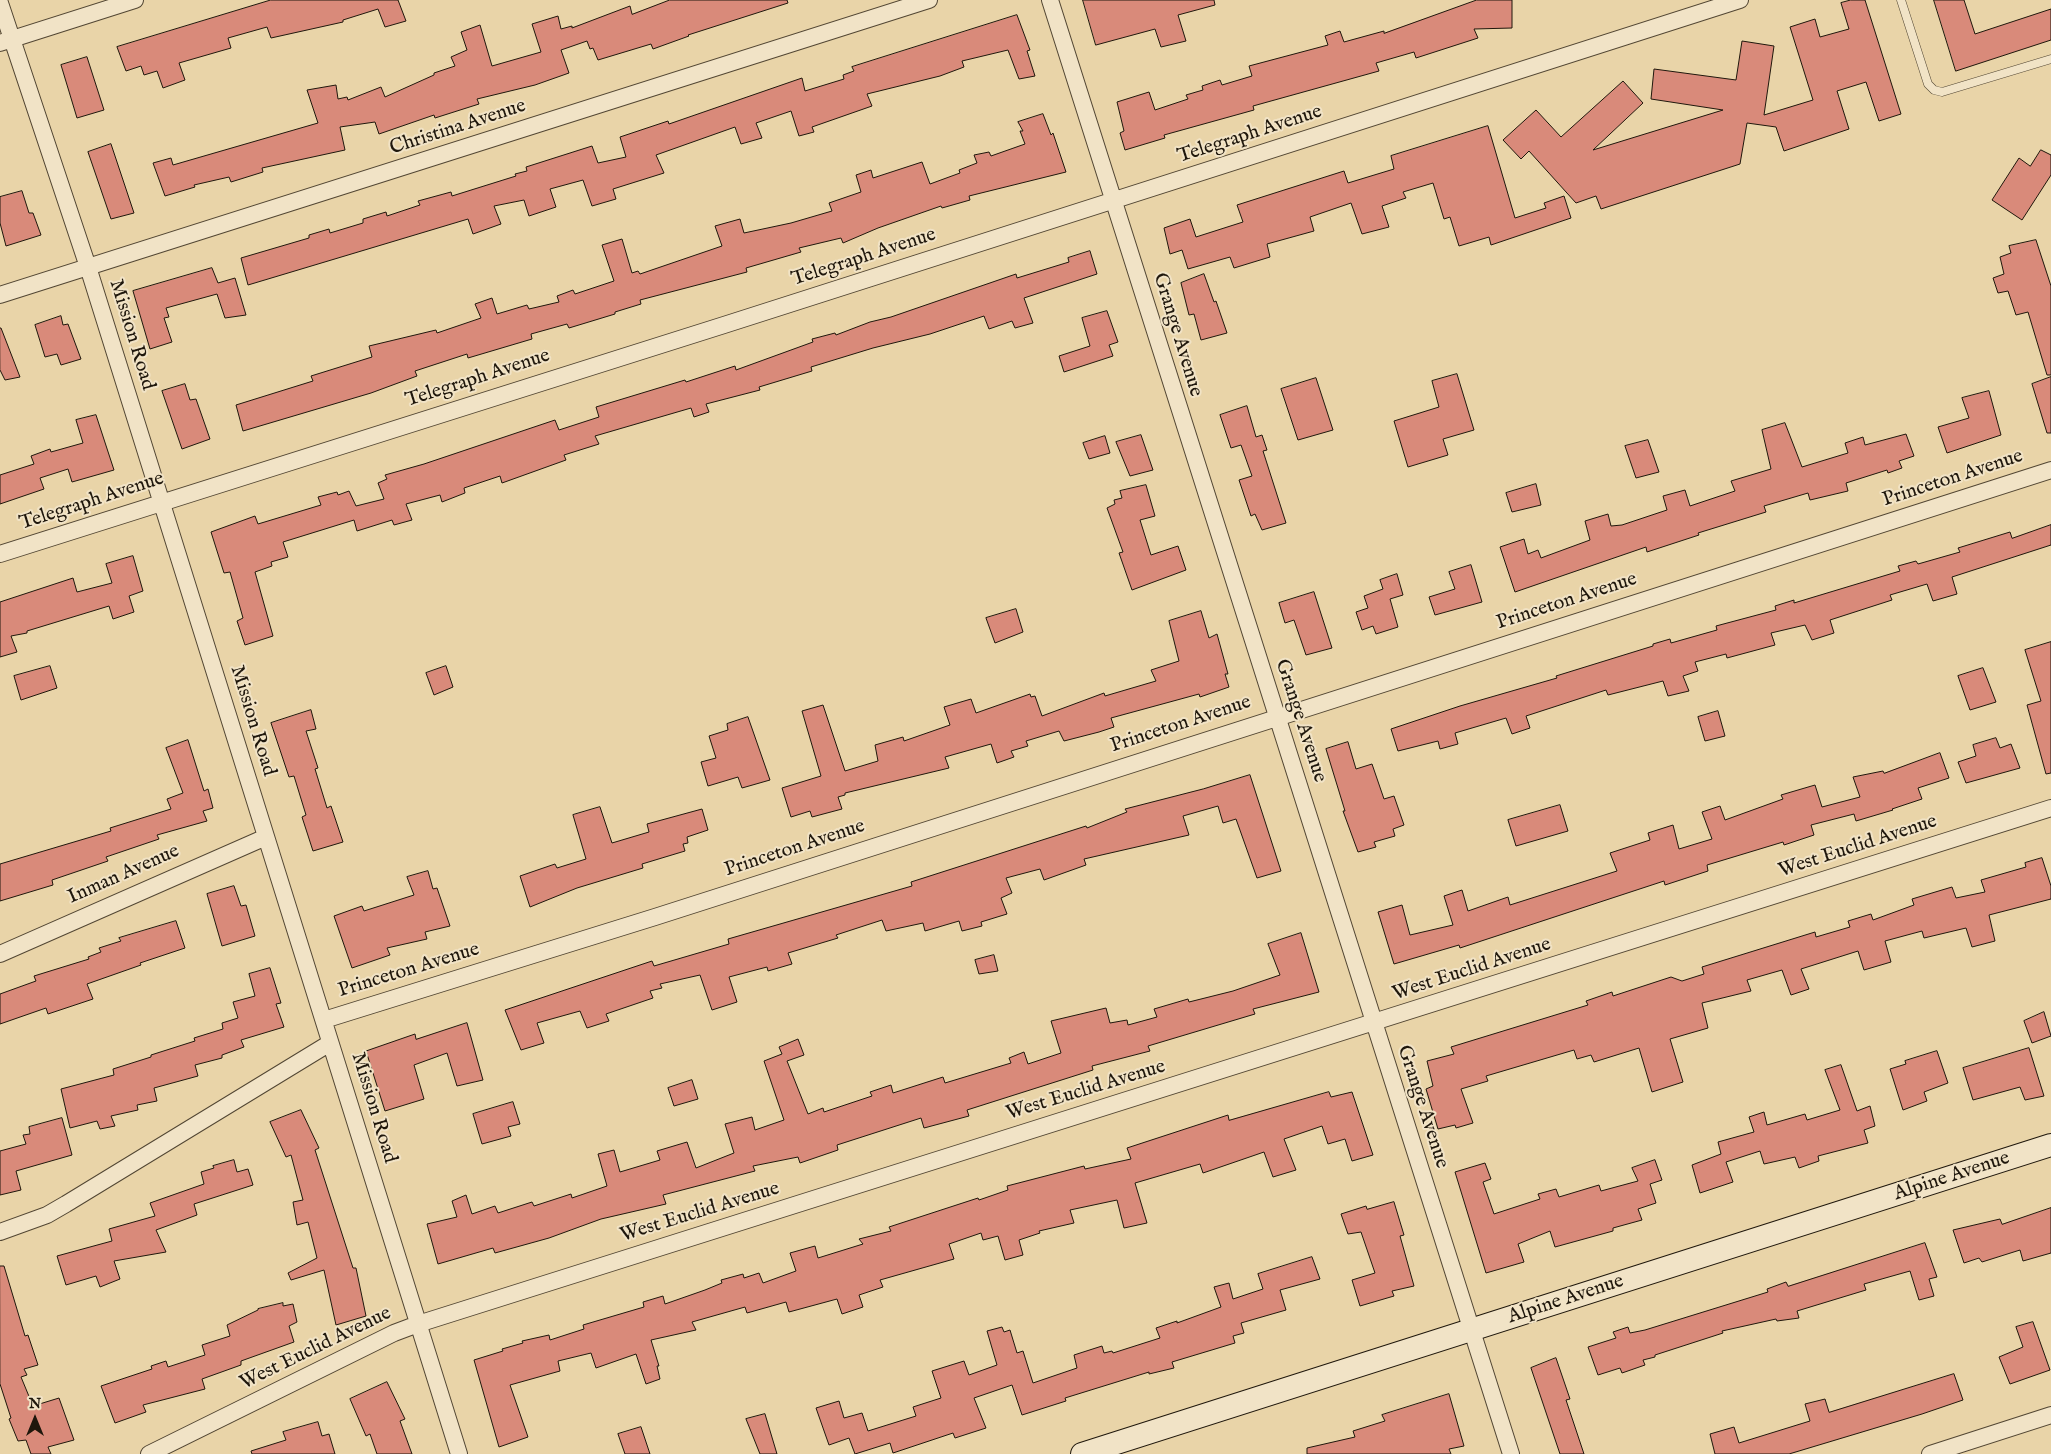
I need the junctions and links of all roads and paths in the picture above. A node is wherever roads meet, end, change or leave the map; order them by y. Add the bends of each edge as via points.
1 (135, 0) edge
2 (929, 0) edge
3 (1050, 0) edge
4 (1740, 0) edge
5 (1901, 0) edge
6 (0, 3) edge
7 (6, 41) edge
8 (2051, 59) edge
9 (1113, 201) junction
10 (88, 267) junction
11 (0, 296) edge
12 (2051, 470) edge
13 (161, 502) junction
14 (0, 554) edge
15 (1277, 716) junction
16 (2051, 808) edge
17 (266, 837) junction
18 (0, 954) edge
19 (324, 1020) junction
20 (1373, 1024) junction
21 (330, 1043) junction
22 (2051, 1145) edge
23 (0, 1232) edge
24 (418, 1324) junction
25 (1471, 1330) junction
26 (2051, 1415) edge
27 (150, 1454) edge
28 (460, 1454) edge
29 (1082, 1454) edge
30 (1512, 1454) edge
31 (1930, 1454) edge

1 - 7 street
2 - 10 street, Christina Avenue
3 - 9 street, Grange Avenue
4 - 9 street, Telegraph Avenue
5 - 8 lane via 1928,84 1934,90 1942,92
6 - 7 street, Mission Road
7 - 10 street, Mission Road
9 - 13 street, Telegraph Avenue
9 - 15 street, Grange Avenue
10 - 11 street, Christina Avenue
10 - 13 street, Mission Road
12 - 15 street, Princeton Avenue
13 - 14 street, Telegraph Avenue
13 - 17 street, Mission Road
15 - 19 street, Princeton Avenue
15 - 20 street, Grange Avenue
16 - 20 street, West Euclid Avenue
17 - 18 street, Inman Avenue
17 - 19 street, Mission Road
19 - 21 street, Mission Road
20 - 24 street, West Euclid Avenue
20 - 25 street, Grange Avenue
21 - 23 street via 60,1208
21 - 24 street, Mission Road
22 - 25 street, Alpine Avenue
24 - 27 street, West Euclid Avenue
24 - 28 street, Mission Road
25 - 29 street, Alpine Avenue
25 - 30 street, Grange Avenue
26 - 31 street

